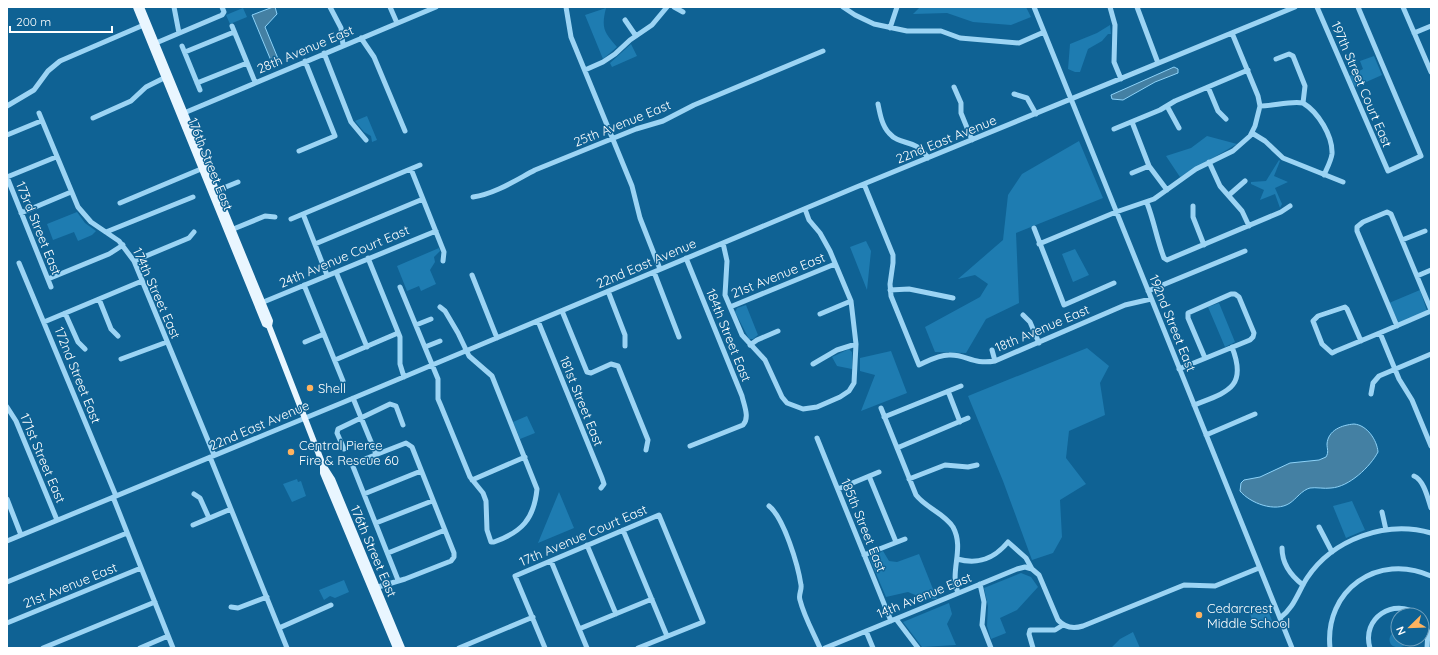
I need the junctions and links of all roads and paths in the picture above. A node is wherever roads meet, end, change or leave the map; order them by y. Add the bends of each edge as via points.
1 (136, 7) edge
2 (141, 7) edge
3 (174, 7) edge
4 (222, 7) edge
5 (330, 7) edge
6 (390, 7) edge
7 (436, 7) edge
8 (566, 7) edge
9 (667, 7) edge
10 (674, 7) edge
11 (843, 7) edge
12 (897, 7) edge
13 (1034, 7) edge
14 (1110, 7) edge
15 (1136, 7) edge
16 (1295, 7) edge
17 (1317, 7) edge
18 (1358, 7) edge
19 (1403, 7) edge
20 (683, 12) dead end
21 (625, 20) dead end
22 (397, 23) junction
23 (145, 24) junction
24 (1431, 26) edge
25 (890, 28) junction
26 (1044, 32) junction
27 (179, 33) junction
28 (1232, 33) junction
29 (1414, 33) junction
30 (636, 36) junction
31 (361, 38) junction
32 (156, 43) junction
33 (343, 45) junction
34 (182, 46) dead end
35 (823, 51) dead end
36 (185, 52) junction
37 (324, 54) junction
38 (1276, 59) dead end
39 (305, 61) junction
40 (247, 63) junction
41 (1158, 63) junction
42 (585, 70) junction
43 (1248, 70) junction
44 (1431, 72) edge
45 (164, 78) junction
46 (1121, 79) junction
47 (255, 82) junction
48 (197, 83) junction
49 (954, 87) dead end
50 (1208, 87) junction
51 (200, 90) dead end
52 (170, 93) junction
53 (1014, 94) dead end
54 (1071, 100) junction
55 (1303, 103) junction
56 (878, 104) dead end
57 (7, 106) edge
58 (1167, 106) junction
59 (1260, 106) junction
60 (38, 113) dead end
61 (184, 113) junction
62 (1036, 114) junction
63 (93, 118) dead end
64 (1226, 119) dead end
65 (41, 121) junction
66 (1132, 122) junction
67 (1179, 128) dead end
68 (1114, 129) dead end
69 (405, 131) dead end
70 (1252, 133) junction
71 (7, 135) edge
72 (613, 138) junction
73 (366, 140) dead end
74 (972, 140) junction
75 (299, 151) dead end
76 (56, 156) junction
77 (928, 158) junction
78 (1209, 162) junction
79 (420, 165) dead end
80 (1149, 166) junction
81 (201, 169) junction
82 (411, 169) junction
83 (1132, 173) dead end
84 (1324, 175) junction
85 (7, 176) edge
86 (1245, 181) dead end
87 (238, 182) dead end
88 (1342, 182) dead end
89 (864, 184) junction
90 (1167, 190) junction
91 (216, 191) junction
92 (71, 192) junction
93 (1229, 195) junction
94 (193, 196) dead end
95 (473, 197) dead end
96 (423, 199) junction
97 (120, 203) dead end
98 (1147, 203) junction
99 (1193, 206) dead end
100 (1290, 206) dead end
101 (805, 209) junction
102 (219, 211) junction
103 (1116, 212) junction
104 (22, 213) junction
105 (303, 214) junction
106 (274, 217) dead end
107 (291, 219) dead end
108 (1249, 226) junction
109 (1034, 228) dead end
110 (1425, 230) dead end
111 (436, 231) junction
112 (106, 232) junction
113 (194, 232) dead end
114 (232, 232) junction
115 (1402, 240) junction
116 (723, 243) junction
117 (315, 244) junction
118 (1039, 244) junction
119 (1204, 244) junction
120 (123, 245) junction
121 (1245, 251) dead end
122 (368, 258) junction
123 (686, 258) junction
124 (134, 261) junction
125 (444, 261) dead end
126 (19, 263) dead end
127 (835, 264) junction
128 (660, 269) junction
129 (1431, 270) edge
130 (336, 272) junction
131 (654, 272) junction
132 (327, 275) junction
133 (472, 276) dead end
134 (1417, 276) junction
135 (48, 279) junction
136 (142, 281) junction
137 (1114, 283) dead end
138 (304, 285) junction
139 (52, 287) dead end
140 (400, 287) dead end
141 (890, 290) junction
142 (608, 291) junction
143 (1148, 291) junction
144 (953, 298) dead end
145 (99, 299) junction
146 (1151, 299) junction
147 (850, 302) junction
148 (262, 303) junction
149 (440, 307) dead end
150 (730, 307) junction
151 (562, 311) junction
152 (1431, 311) edge
153 (65, 313) junction
154 (820, 314) dead end
155 (1023, 315) dead end
156 (431, 319) dead end
157 (538, 321) junction
158 (44, 322) junction
159 (269, 326) junction
160 (416, 326) junction
161 (1397, 326) junction
162 (778, 331) dead end
163 (398, 333) junction
164 (1380, 333) junction
165 (324, 334) junction
166 (118, 336) dead end
167 (679, 337) dead end
168 (497, 338) junction
169 (440, 341) dead end
170 (1361, 341) junction
171 (167, 342) junction
172 (306, 342) dead end
173 (1039, 343) junction
174 (856, 344) junction
175 (750, 345) junction
176 (625, 346) dead end
177 (366, 347) junction
178 (425, 347) junction
179 (1232, 347) junction
180 (85, 349) dead end
181 (466, 350) junction
182 (992, 350) dead end
183 (1431, 354) edge
184 (1205, 358) junction
185 (121, 359) dead end
186 (335, 360) junction
187 (995, 361) junction
188 (813, 364) dead end
189 (432, 365) junction
190 (1179, 369) junction
191 (1395, 370) junction
192 (404, 377) junction
193 (343, 381) dead end
194 (961, 386) dead end
195 (948, 391) junction
196 (1372, 394) dead end
197 (354, 398) junction
198 (1194, 405) junction
199 (7, 407) edge
200 (881, 408) dead end
201 (1255, 414) dead end
202 (884, 417) junction
203 (304, 418) junction
204 (362, 418) junction
205 (968, 418) dead end
206 (960, 422) junction
207 (403, 425) dead end
208 (1206, 435) junction
209 (817, 438) dead end
210 (690, 446) dead end
211 (1431, 446) edge
212 (897, 448) junction
213 (344, 449) dead end
214 (646, 450) dead end
215 (376, 454) junction
216 (212, 456) junction
217 (525, 457) junction
218 (323, 465) junction
219 (976, 465) dead end
220 (421, 471) junction
221 (879, 472) dead end
222 (870, 476) junction
223 (1414, 476) dead end
224 (909, 479) junction
225 (472, 480) junction
226 (601, 488) dead end
227 (838, 489) junction
228 (194, 494) dead end
229 (364, 494) junction
230 (114, 497) junction
231 (7, 499) edge
232 (1430, 500) edge
233 (432, 501) junction
234 (769, 506) dead end
235 (1431, 508) edge
236 (231, 509) junction
237 (1382, 512) dead end
238 (208, 518) junction
239 (57, 520) junction
240 (376, 523) junction
241 (193, 524) dead end
242 (1319, 527) dead end
243 (445, 530) junction
244 (623, 530) junction
245 (1386, 530) junction
246 (127, 533) junction
247 (1431, 533) edge
248 (21, 535) junction
249 (904, 539) dead end
250 (7, 541) edge
251 (896, 542) junction
252 (588, 545) junction
253 (1282, 548) dead end
254 (1332, 552) junction
255 (388, 553) junction
256 (864, 555) junction
257 (957, 559) junction
258 (551, 561) junction
259 (362, 564) junction
260 (141, 568) junction
261 (1259, 568) junction
262 (1032, 569) junction
263 (1431, 576) edge
264 (398, 580) junction
265 (7, 582) edge
266 (980, 584) junction
267 (1303, 585) junction
268 (378, 587) junction
269 (958, 593) junction
270 (267, 596) junction
271 (376, 599) junction
272 (652, 600) junction
273 (155, 602) junction
274 (331, 604) dead end
275 (231, 607) dead end
276 (1390, 609) edge
277 (616, 614) junction
278 (532, 617) junction
279 (1280, 618) junction
280 (893, 620) junction
281 (7, 623) edge
282 (392, 623) junction
283 (1063, 625) junction
284 (279, 628) junction
285 (579, 629) junction
286 (866, 631) junction
287 (168, 636) junction
288 (667, 636) junction
289 (43, 648) edge
290 (140, 648) edge
291 (173, 648) edge
292 (287, 648) edge
293 (396, 648) edge
294 (402, 648) edge
295 (459, 648) edge
296 (545, 648) edge
297 (587, 648) edge
298 (638, 648) edge
299 (820, 648) edge
300 (825, 648) edge
301 (873, 648) edge
302 (918, 648) edge
303 (991, 648) edge
304 (1033, 648) edge
305 (1292, 648) edge
306 (1330, 648) edge
307 (1370, 648) edge

1 - 23 main road, 176th Street East
2 - 23 main road, 176th Street East
3 - 27 street
4 - 27 street via 222,14
5 - 33 street via 341,28
6 - 22 street
7 - 22 street, 28th Avenue East
8 - 42 street via 570,31
9 - 30 street via 652,25
10 - 20 street
11 - 25 street via 874,24
12 - 25 street
13 - 26 street, 192nd Street East
14 - 46 street via 1115,25 1114,62
15 - 41 street
16 - 28 street, 22nd East Avenue
17 - 18 street, 197th Street Court East via 1388,171 1422,156
19 - 29 street
21 - 30 street
22 - 31 street, 28th Avenue East
23 - 32 main road, 176th Street East
23 - 45 main road, 176th Street East
23 - 57 street via 60,61 48,71 34,90
24 - 29 street
25 - 26 street via 907,31 942,31 960,38 1010,43 1019,43
26 - 54 street, 192nd Street East
27 - 32 street
28 - 41 street, 22nd East Avenue
28 - 43 street
29 - 44 street
30 - 42 street via 608,59
31 - 33 street, 28th Avenue East
31 - 69 street via 374,57
32 - 61 main road, 176th Street East
33 - 37 street, 28th Avenue East
34 - 36 street
35 - 72 street, 25th Avenue East via 694,105 663,121
36 - 40 street via 233,29
36 - 48 street
37 - 39 street, 28th Avenue East
37 - 73 street via 351,122
38 - 55 street via 1292,54 1305,86
39 - 47 street, 28th Avenue East
39 - 75 street via 335,136
40 - 47 street
40 - 48 street
41 - 46 street, 22nd East Avenue
42 - 72 street
43 - 50 street
43 - 59 street
45 - 52 main road, 176th Street East
45 - 63 street via 146,87 132,101
46 - 54 street, 22nd East Avenue
47 - 61 street, 28th Avenue East
48 - 51 street
49 - 74 street
50 - 58 street
50 - 64 street via 1218,111
52 - 61 main road
52 - 81 main road, 176th Street East
53 - 62 street via 1027,98
54 - 62 street, 22nd East Avenue
54 - 103 street, 192nd Street East
55 - 59 street
55 - 84 street via 1317,114 1330,141 1332,154
56 - 77 street via 882,120 890,134 896,139 917,146
58 - 66 street
58 - 67 street
59 - 70 street
60 - 65 street, 174th Street East
61 - 91 main road, 176th Street East
62 - 74 street, 22nd East Avenue
65 - 71 street
65 - 76 street, 174th Street East
66 - 68 street
66 - 80 street
70 - 78 street via 1233,151
70 - 84 street via 1283,158
72 - 95 street, 25th Avenue East via 535,170 483,195
72 - 128 street
74 - 77 street, 22nd East Avenue
76 - 85 street
76 - 92 street, 174th Street East
77 - 89 street, 22nd East Avenue
78 - 90 street
78 - 93 street via 1220,186
79 - 82 street
80 - 83 street
80 - 90 street
81 - 97 street
81 - 102 main road, 176th Street East
82 - 96 street
82 - 105 street
84 - 88 street
85 - 104 street, 173rd Street East
86 - 93 street
87 - 91 street
89 - 101 street, 22nd East Avenue
89 - 141 street via 893,255
90 - 98 street
91 - 114 main road, 176th Street East
92 - 104 street
92 - 112 street, 174th Street East via 85,217
93 - 108 street via 1242,211
94 - 112 street
96 - 111 street
96 - 117 street
98 - 103 street
98 - 119 street via 1164,258 1168,260
99 - 119 street via 1193,217
100 - 108 street
101 - 116 street, 22nd East Avenue
101 - 127 street
102 - 114 main road via 222,212 231,234
102 - 159 main road, 176th Street East via 265,324
103 - 118 street
103 - 143 street, 192nd Street East
104 - 135 street, 173rd Street East
105 - 107 street
105 - 117 street
106 - 114 street via 265,216
108 - 119 street
109 - 118 street
110 - 115 street
111 - 122 street, 24th Avenue Court East
111 - 125 street via 444,252
112 - 120 street, 174th Street East
113 - 124 street via 190,238
114 - 148 main road, 176th Street East
115 - 134 street
115 - 161 street via 1389,212 1363,222 1357,231
116 - 123 street, 22nd East Avenue
116 - 150 street via 727,261 724,290
117 - 132 street
118 - 137 street via 1064,305
120 - 124 street, 174th Street East
120 - 135 street via 109,254
121 - 143 street
122 - 130 street, 24th Avenue Court East
122 - 163 street
123 - 128 street, 22nd East Avenue
123 - 210 street, 184th Street East via 742,396 746,414 743,425
124 - 136 street, 174th Street East
126 - 158 street, 172nd Street East
127 - 147 street
127 - 150 street, 21st Avenue East
128 - 131 street, 22nd East Avenue
129 - 134 street
130 - 132 street, 24th Avenue Court East
130 - 177 street
131 - 142 street, 22nd East Avenue
131 - 167 street
132 - 138 street, 24th Avenue Court East
133 - 168 street
134 - 152 street
135 - 139 street, 173rd Street East
136 - 145 street
136 - 171 street, 174th Street East
138 - 148 street, 24th Avenue Court East
138 - 165 street
140 - 160 street
141 - 144 street via 909,289
141 - 187 street, 18th Avenue East via 919,365 948,355 976,362
142 - 151 street, 22nd East Avenue
142 - 176 street via 625,335
143 - 146 street, 192nd Street East
145 - 153 street
145 - 166 street via 111,329
146 - 173 street, 18th Avenue East via 1125,305
146 - 190 street, 192nd Street East
147 - 154 street
147 - 174 street
148 - 159 main road, 176th Street East via 270,321
149 - 181 street via 458,332
150 - 175 street via 742,335
151 - 157 street, 22nd East Avenue
151 - 214 street via 587,372 591,373 611,364 618,366 648,440
152 - 161 street
153 - 158 street
153 - 180 street via 78,342
155 - 173 street via 1030,322
156 - 160 street
157 - 168 street, 22nd East Avenue
157 - 226 street, 181st Street East via 602,478 604,484
158 - 230 street, 172nd Street East
159 - 203 main road, 176th Street East
160 - 178 street
161 - 164 street
162 - 175 street
163 - 177 street
163 - 192 street via 401,343 400,364
164 - 170 street
164 - 191 street
165 - 172 street
165 - 186 street
168 - 181 street, 22nd East Avenue
169 - 178 street
170 - 170 street via 1345,307 1318,316 1314,320 1313,324 1322,344 1331,352
171 - 185 street
171 - 216 street, 174th Street East
173 - 187 street, 18th Avenue East
174 - 175 street via 854,383 849,391 811,409 793,406 782,397 765,360
174 - 188 street via 836,350
177 - 186 street
178 - 189 street
179 - 184 street
179 - 184 street via 1253,337 1254,333 1239,297 1235,294 1188,313
179 - 198 street via 1238,366 1236,379 1228,391
181 - 189 street, 22nd East Avenue
181 - 217 street via 472,360 492,376
182 - 187 street
183 - 191 street
184 - 190 street
186 - 193 street
189 - 192 street, 22nd East Avenue
189 - 225 street via 438,379 438,399
190 - 198 street, 192nd Street East
191 - 196 street via 1375,380
191 - 211 street via 1412,400
192 - 197 street, 22nd East Avenue
194 - 195 street
195 - 202 street
195 - 206 street
197 - 203 street, 22nd East Avenue
197 - 204 street
198 - 208 street, 192nd Street East
199 - 239 street, 171st Street East via 16,421
200 - 202 street
201 - 208 street
202 - 212 street
203 - 216 street, 22nd East Avenue
203 - 218 main road, 176th Street East
204 - 207 street via 390,404 394,405
204 - 213 street via 338,429 337,433
204 - 215 street
205 - 206 street
206 - 212 street
208 - 261 street, 192nd Street East
209 - 227 street, 185th Street East
212 - 224 street
215 - 220 street via 404,443 408,444 412,447
215 - 229 street via 352,464
216 - 230 street, 22nd East Avenue
216 - 236 street, 174th Street East
217 - 225 street
217 - 225 street via 537,489 536,498 521,529 498,540 489,540 486,501
218 - 259 main road, 176th Street East via 324,473
218 - 268 main road, 176th Street East via 332,479
219 - 224 street via 945,465
220 - 229 street
220 - 233 street
221 - 222 street
222 - 227 street
222 - 251 street
223 - 232 street via 1419,479
224 - 257 street via 919,499 946,519 952,527 958,541
227 - 256 street, 185th Street East
228 - 238 street via 200,498
229 - 240 street
230 - 239 street, 22nd East Avenue
230 - 246 street, 172nd Street East
231 - 248 street
232 - 235 street
233 - 240 street
233 - 243 street
234 - 299 street via 778,515 783,526 798,571 800,600
236 - 238 street
236 - 270 street, 174th Street East
237 - 245 street
238 - 241 street
239 - 248 street, 22nd East Avenue
240 - 255 street
242 - 254 street
243 - 255 street
243 - 264 street via 454,557 451,561 405,580
244 - 252 street, 17th Avenue Court East
244 - 272 street
244 - 288 street, 17th Avenue Court East via 659,515 703,622
245 - 247 street via 1417,530
245 - 254 street via 1355,539
246 - 260 street, 172nd Street East
246 - 265 street
248 - 250 street, 22nd East Avenue
249 - 251 street
251 - 256 street
252 - 258 street, 17th Avenue Court East
252 - 277 street
253 - 267 street via 1287,569
254 - 267 street via 1312,570
255 - 264 street
256 - 280 street, 185th Street East
257 - 262 street via 970,562 986,560 999,552 1008,542 1026,558
257 - 269 street via 954,576
258 - 278 street, 17th Avenue Court East via 515,576
258 - 285 street
259 - 268 main road via 374,586
259 - 271 main road, 176th Street East
260 - 273 street, 172nd Street East
260 - 281 street, 21st Avenue East
261 - 279 street, 192nd Street East
261 - 283 street via 1215,586 1184,585 1079,627
262 - 266 street, 14th Avenue East via 1017,569
262 - 283 street via 1040,578
263 - 306 street via 1415,570 1398,568 1373,572 1358,580 1341,599 1333,614 1329,630
264 - 268 street
266 - 269 street, 14th Avenue East
266 - 303 street via 984,602 982,625
267 - 279 street via 1289,611
268 - 282 main road, 176th Street East
269 - 280 street, 14th Avenue East
270 - 275 street via 238,608
270 - 284 street, 174th Street East
271 - 282 main road via 380,601 387,619
271 - 293 main road, 176th Street East
272 - 277 street
272 - 288 street
273 - 287 street, 172nd Street East
273 - 289 street
274 - 284 street
276 - 307 street via 1383,612 1370,626
277 - 285 street
278 - 295 street
278 - 296 street
279 - 305 street, 192nd Street East
280 - 286 street, 14th Avenue East
280 - 302 street, 185th Street East
282 - 294 main road, 176th Street East
283 - 304 street via 1055,630 1030,630
284 - 292 street, 174th Street East
285 - 297 street
286 - 300 street, 14th Avenue East
286 - 301 street
287 - 290 street
287 - 291 street, 172nd Street East
288 - 298 street

